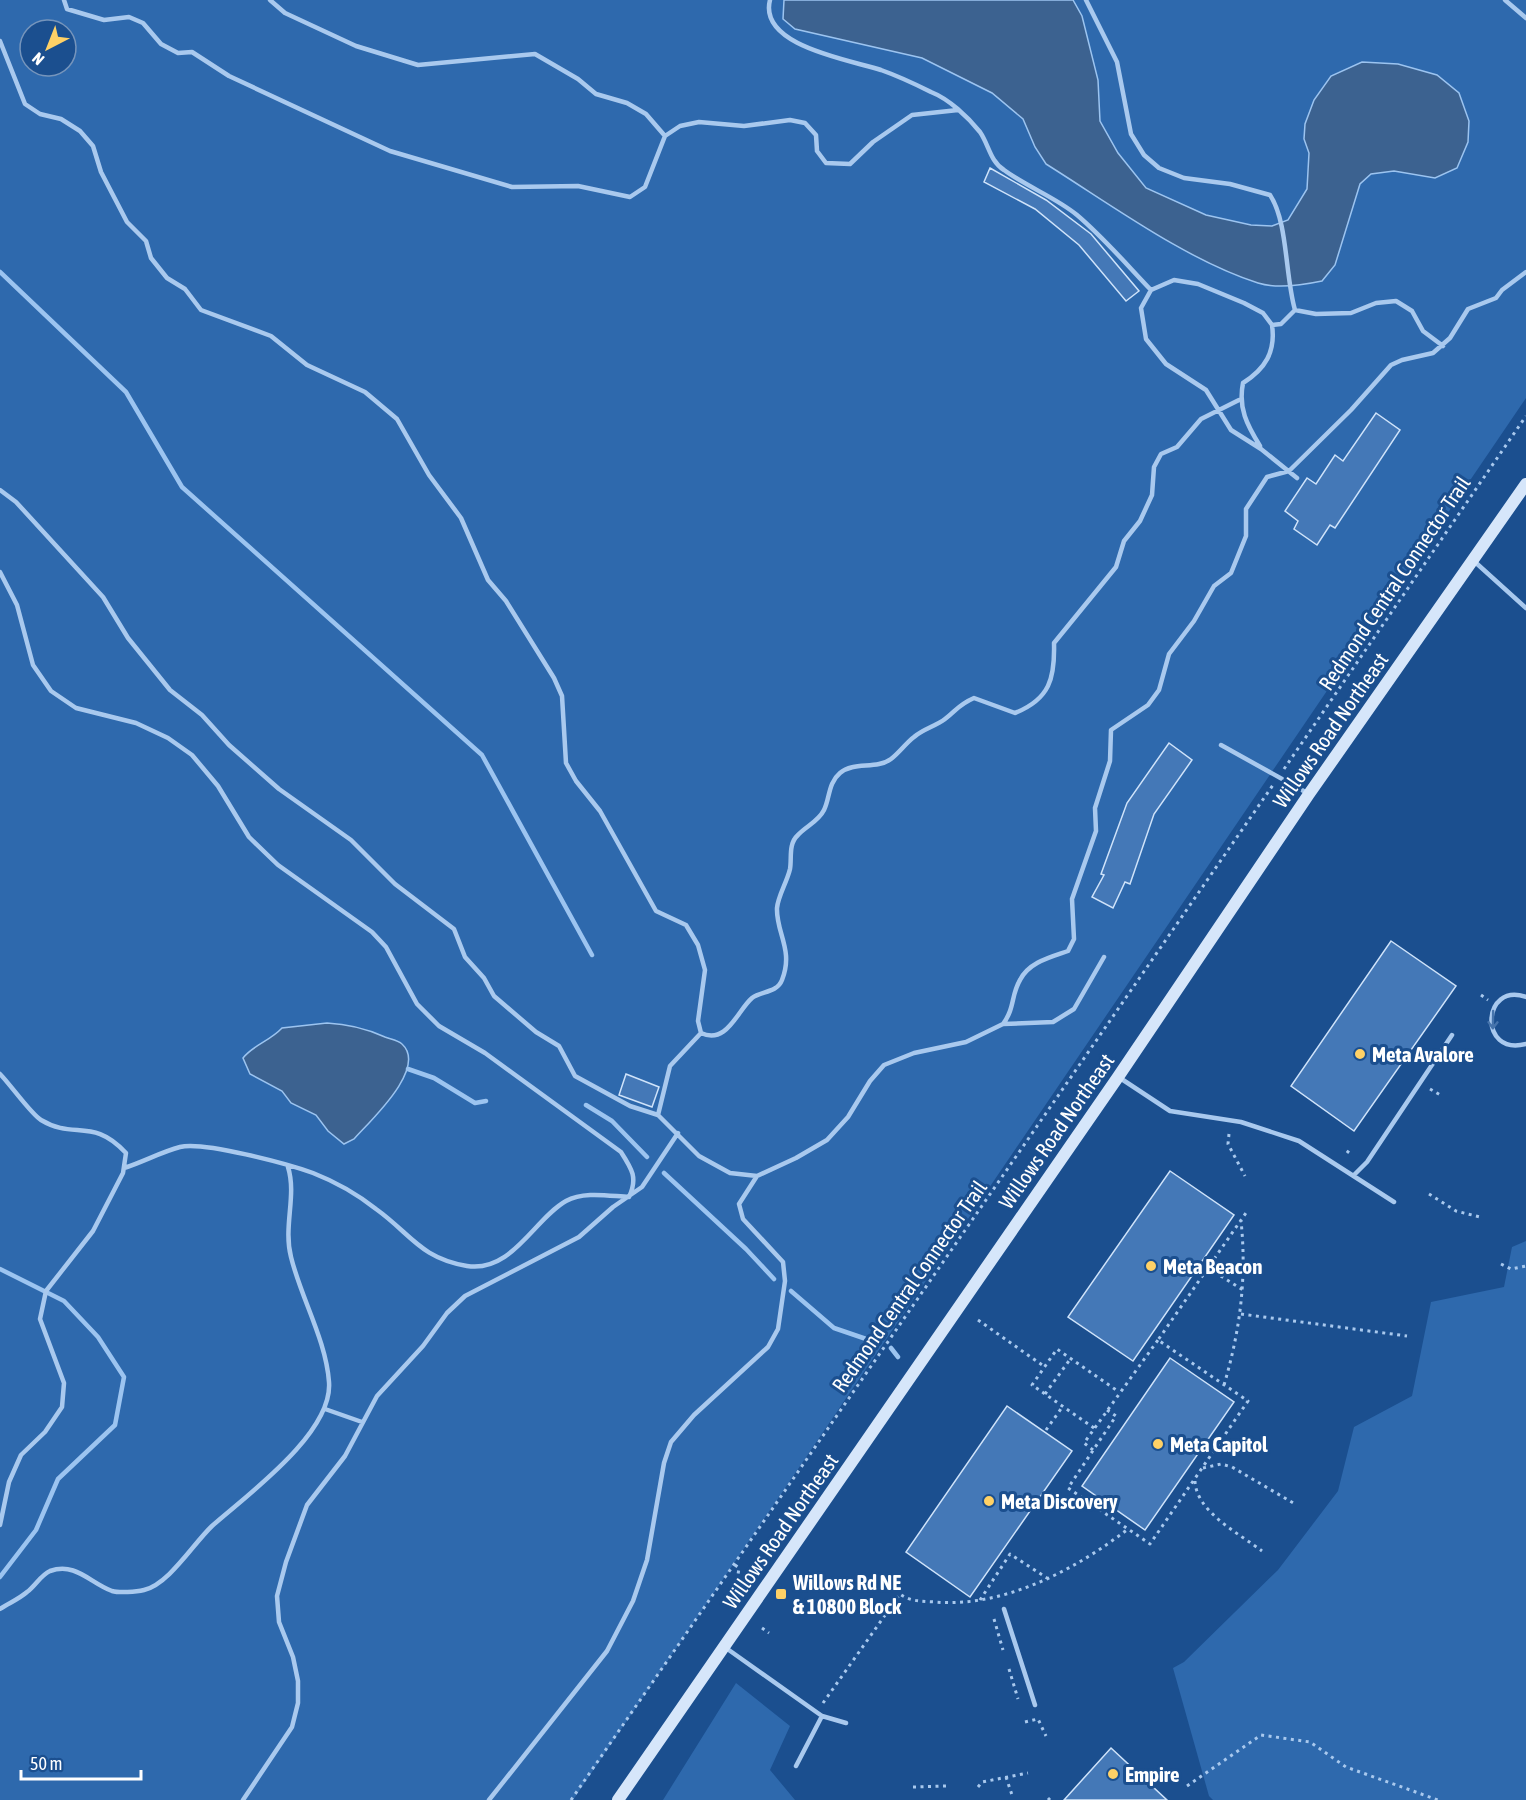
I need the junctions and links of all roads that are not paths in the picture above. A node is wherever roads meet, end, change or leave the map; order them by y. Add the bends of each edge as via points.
1 (64, 0) edge
2 (270, 0) edge
3 (770, 0) edge
4 (1086, 0) edge
5 (1505, 0) edge
6 (1526, 18) edge
7 (0, 41) edge
8 (958, 110) junction
9 (664, 136) junction
10 (1526, 272) edge
11 (1151, 290) junction
12 (1295, 310) junction
13 (1272, 325) junction
14 (1443, 346) junction
15 (1239, 400) junction
16 (1217, 412) junction
17 (1261, 448) junction
18 (1289, 471) junction
19 (1297, 478) dead end
20 (1526, 484) edge
21 (0, 490) edge
22 (1473, 560) junction
23 (0, 572) edge
24 (1526, 608) edge
25 (1221, 745) dead end
26 (1309, 794) junction
27 (1104, 957) dead end
28 (1526, 997) edge
29 (1003, 1024) junction
30 (701, 1032) junction
31 (1452, 1035) dead end
32 (1526, 1044) edge
33 (0, 1074) edge
34 (1118, 1077) junction
35 (658, 1115) junction
36 (678, 1133) junction
37 (288, 1167) junction
38 (124, 1168) junction
39 (1354, 1175) junction
40 (757, 1176) junction
41 (628, 1197) junction
42 (1394, 1202) dead end
43 (325, 1409) junction
44 (362, 1422) junction
45 (0, 1525) edge
46 (1004, 1608) dead end
47 (0, 1609) edge
48 (724, 1646) junction
49 (1035, 1705) dead end
50 (822, 1716) junction
51 (846, 1723) dead end
52 (796, 1766) dead end
53 (243, 1800) edge
54 (489, 1800) edge
55 (618, 1800) edge

1 - 9 lane via 67,9 104,20 129,17 178,53 192,52 238,81 390,151 512,187 578,186 630,197 645,187
2 - 9 lane via 285,13 356,46 418,65 535,54 596,94 627,103 646,114
3 - 8 lane via 767,9 774,27 797,45 884,71 935,93
4 - 12 lane via 1117,62 1131,134 1144,156 1159,168 1184,178 1230,184 1270,195 1278,207 1288,288
5 - 6 lane
7 - 30 lane via 25,104 80,131 93,146 101,172 127,222 146,241 151,258 167,278 185,289 201,310 271,336 307,365 365,392 397,420 429,475 462,518 488,580 506,601 554,678 562,696 566,763 576,781 600,811 656,911 686,926 698,945 705,970 698,1021
8 - 9 lane via 912,115 850,164 826,163 816,151 816,135 806,123 790,120 744,126 699,122 680,126
8 - 11 lane via 981,133 989,154 1002,170 1077,215
10 - 14 lane via 1496,298 1468,309
11 - 13 lane via 1174,280 1198,284 1263,313
11 - 16 lane via 1141,308 1146,339 1166,364 1206,390
12 - 13 lane via 1281,324
12 - 14 lane via 1351,313 1376,303 1396,301 1412,311 1423,331
13 - 15 lane via 1270,357 1243,384
14 - 18 lane via 1433,353 1390,365
15 - 16 lane
15 - 17 lane
16 - 17 lane via 1231,430
16 - 30 lane via 1201,419 1177,447 1161,454 1154,467 1152,495 1140,521 1124,541 1116,567 1054,644 1055,670 1042,695 1015,713 974,698 915,735 890,760 849,767 838,774 824,811 796,836 791,848 790,869 777,908 787,954 782,982 770,992 753,997 722,1032
17 - 18 lane
18 - 19 lane
18 - 29 lane via 1267,477 1246,509 1246,536 1231,573 1214,586 1169,654 1159,690 1148,705 1111,730 1110,761 1095,808 1096,831 1072,899 1074,939 1068,951 1036,963 1020,980 1012,1012
20 - 22 main road, Willows Road Northeast
21 - 35 lane via 16,502 103,597 128,638 170,690 202,715 279,789 351,840 395,884 454,929 465,957 494,996 559,1046 575,1076 630,1106
22 - 24 lane
22 - 26 main road, Willows Road Northeast
23 - 41 lane via 17,605 33,665 51,691 76,708 136,723 192,755 218,786 256,844 302,883 372,932 386,947 417,1004 439,1026 485,1053 621,1152 634,1172 634,1185
25 - 26 lane
26 - 34 main road, Willows Road Northeast
27 - 29 lane via 1074,1009 1053,1022
28 -> 32 lane via 1515,994 1500,1000 1491,1013 1492,1029 1502,1041
29 - 40 lane via 966,1042 914,1053 884,1065 848,1117 826,1140
30 - 35 lane via 670,1066
31 - 39 lane via 1367,1162
33 - 38 lane via 39,1119 59,1128 90,1130 112,1137 126,1153
34 - 39 lane via 1170,1111 1241,1122 1282,1134
34 - 48 main road, Willows Road Northeast
35 - 36 lane
36 - 40 lane via 699,1156 730,1173
36 - 41 lane via 650,1179
37 - 38 lane via 203,1146 181,1147
37 - 41 lane via 349,1190 379,1211 416,1246 442,1260 470,1266 497,1261 522,1245 566,1201 586,1194
37 - 43 lane via 292,1181 286,1238 329,1383
38 - 45 lane via 93,1231 46,1291 40,1319 64,1383 62,1407 45,1432 21,1455 9,1482
39 - 42 lane
40 - 54 lane via 740,1204 743,1219 783,1262 785,1281 778,1329 768,1347 694,1415 671,1442 647,1560 633,1601 608,1651
41 - 44 lane via 579,1237 465,1296 377,1396
43 - 44 lane
43 - 47 lane via 300,1448 198,1539 163,1581 144,1590 113,1591 83,1573 63,1567 47,1572 28,1592
44 - 53 lane via 345,1456 307,1505 286,1562 277,1596 279,1622 298,1681 298,1702 292,1727
46 - 49 lane
48 - 50 lane
48 - 55 main road, Willows Road Northeast
50 - 51 lane
50 - 52 lane

